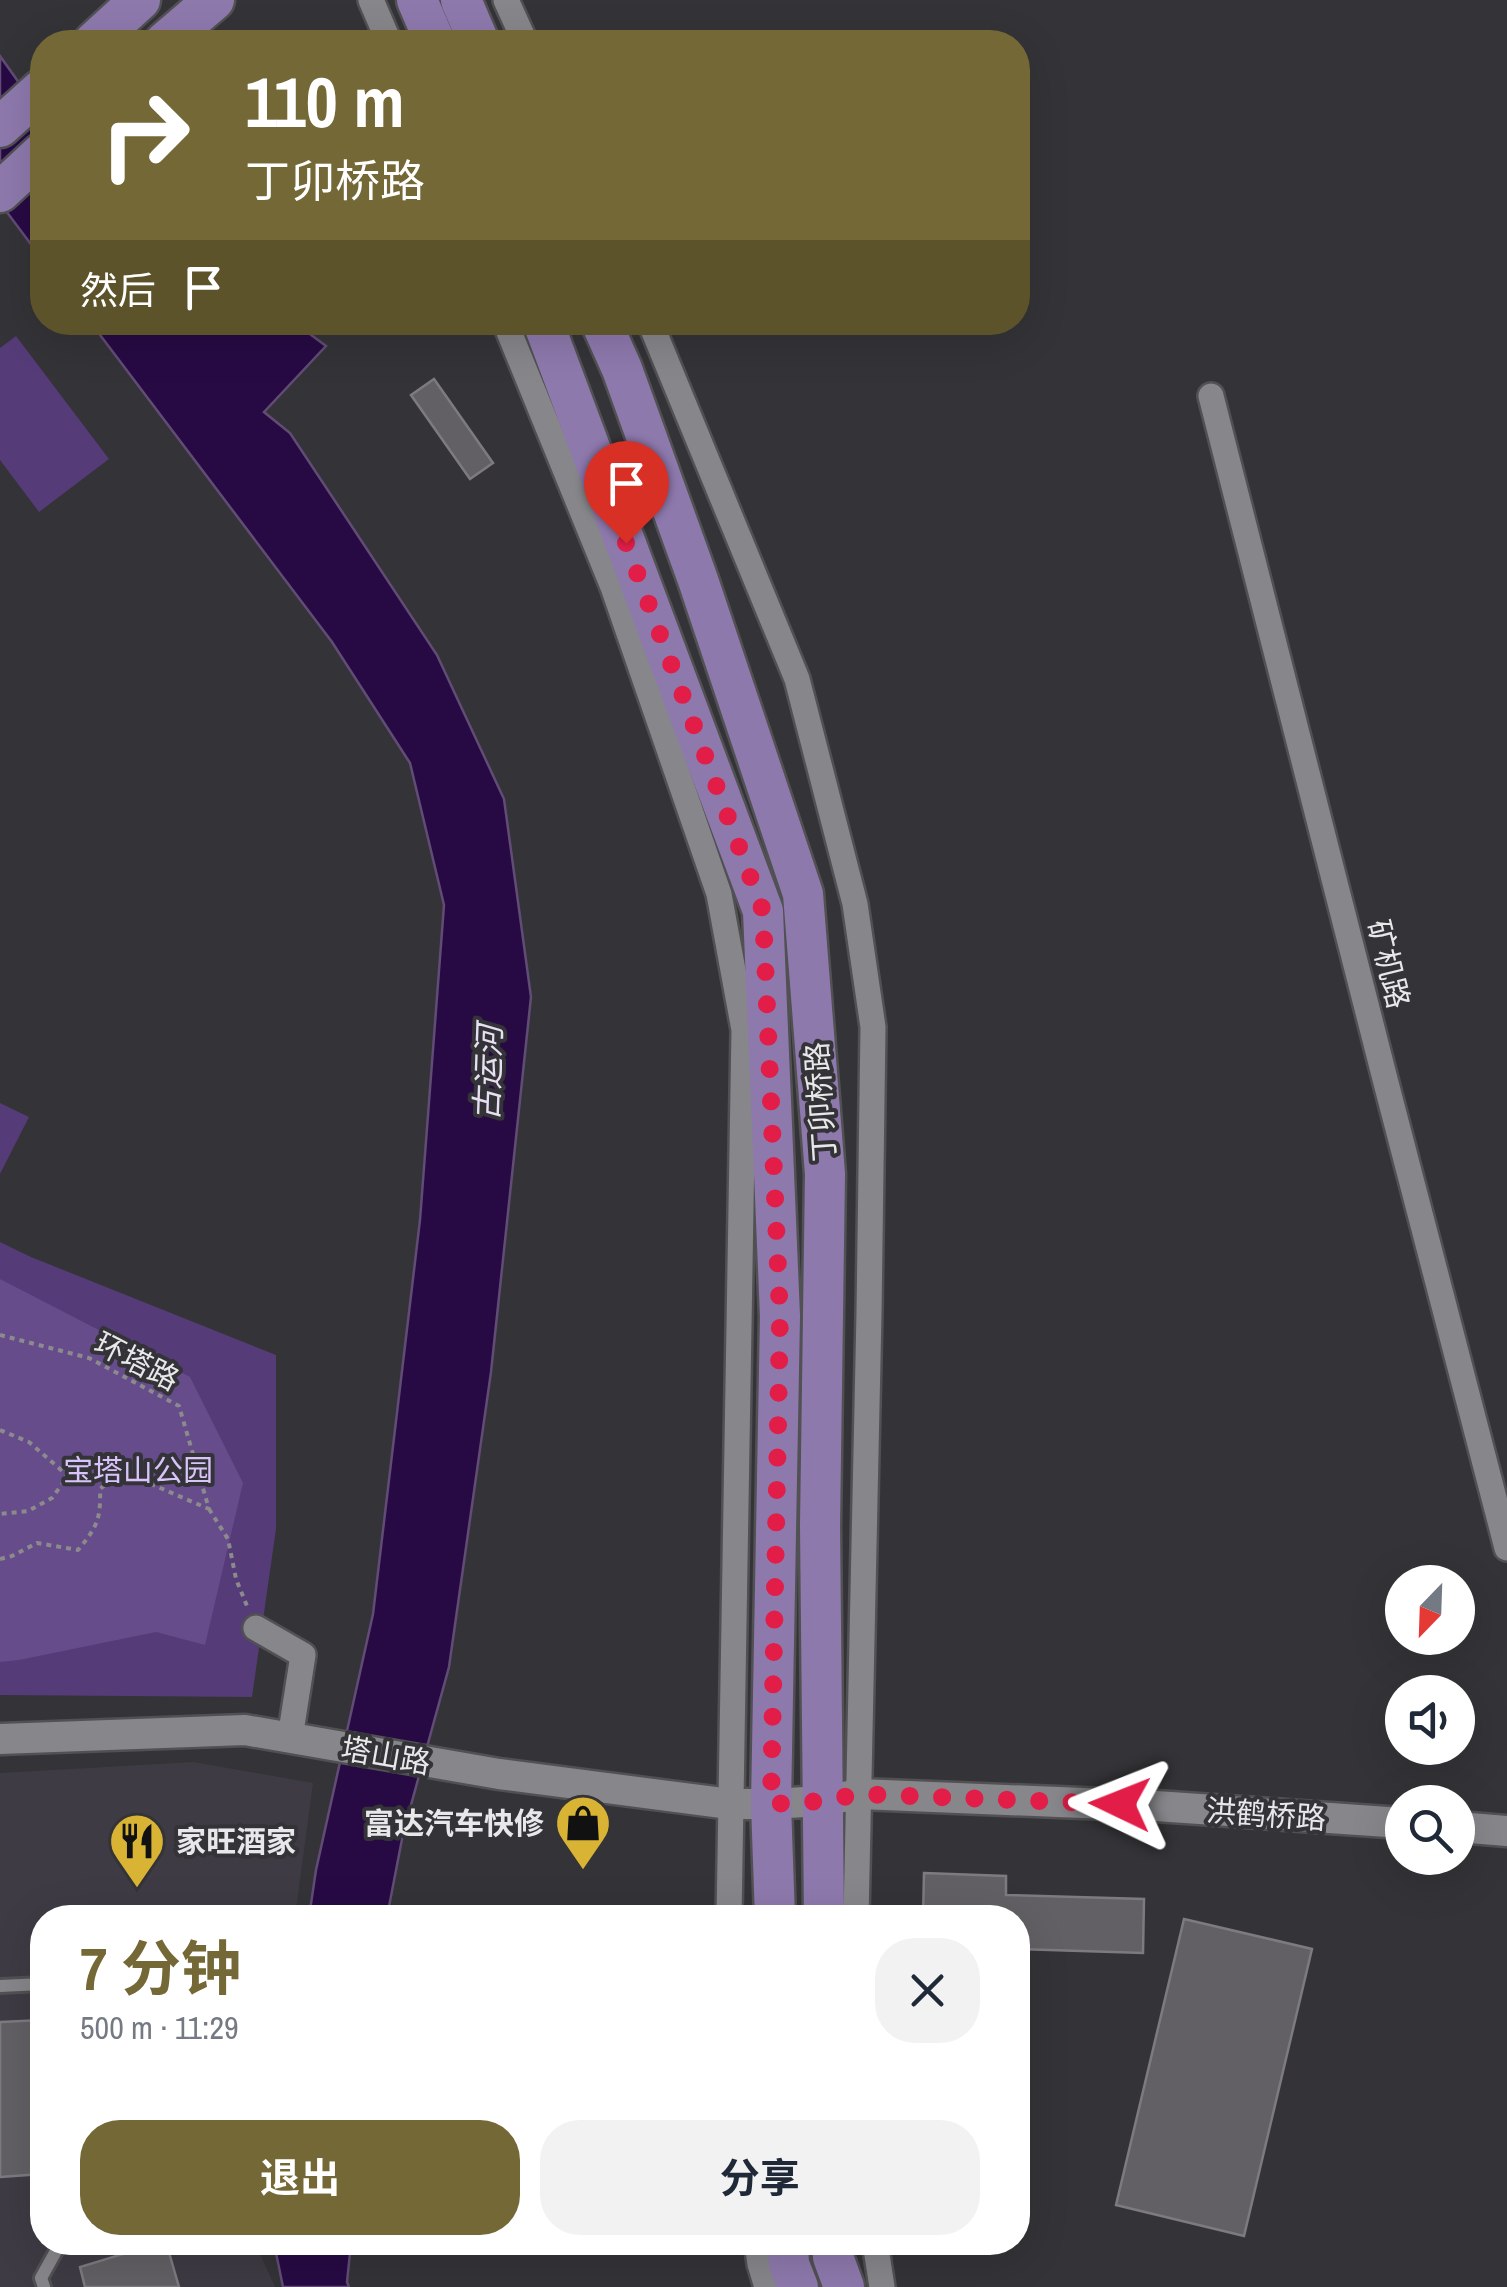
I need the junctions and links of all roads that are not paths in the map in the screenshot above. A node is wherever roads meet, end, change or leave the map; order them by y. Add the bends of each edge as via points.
1 (140, 0) edge
2 (214, 0) edge
3 (371, 0) edge
4 (417, 0) edge
5 (462, 0) edge
6 (506, 0) edge
7 (107, 30) edge
8 (179, 30) edge
9 (384, 30) edge
10 (430, 30) edge
11 (474, 30) edge
12 (520, 30) edge
13 (30, 100) edge
14 (0, 127) edge
15 (30, 164) edge
16 (0, 192) edge
17 (510, 335) edge
18 (549, 335) edge
19 (608, 335) edge
20 (655, 335) edge
21 (1211, 396) dead end
22 (1507, 1548) edge
23 (256, 1628) road end
24 (290, 1738) junction
25 (0, 1739) edge
26 (841, 1798) junction
27 (730, 1804) junction
28 (771, 1804) junction
29 (1385, 1822) edge
30 (1475, 1828) edge
31 (1507, 1831) edge
32 (730, 1905) edge
33 (775, 1905) edge
34 (826, 1905) edge
35 (854, 1905) edge
36 (30, 1985) edge
37 (0, 1986) edge
38 (54, 2255) edge
39 (759, 2255) edge
40 (789, 2255) edge
41 (833, 2255) edge
42 (877, 2255) edge
43 (44, 2287) edge
44 (767, 2287) edge
45 (798, 2287) edge
46 (844, 2287) edge
47 (882, 2287) edge

1 - 7 main road
2 - 8 main road
3 - 9 street
4 - 10 main road
5 - 11 main road
6 - 12 street
13 - 14 main road
15 - 16 main road
17 - 27 street via 613,586 719,894 744,1030
18 - 28 main road, 丁卯桥路 via 763,911 780,1316
19 - 26 main road, 丁卯桥路 via 803,894 825,1174 820,1526
20 - 26 street via 797,680 856,904 873,1027
21 - 22 street, 矿机路
23 - 24 street via 303,1655
24 - 25 street, 塔山路 via 245,1730
24 - 27 street, 塔山路
26 - 28 street, 洪鹤桥路
26 - 29 street, 洪鹤桥路 via 1156,1806
26 - 34 main road, 丁卯桥路
26 - 35 street
27 - 28 street, 塔山路
27 - 32 street
28 - 33 main road, 丁卯桥路
30 - 31 street
36 - 37 lane
38 - 43 lane via 41,2278
39 - 44 street
40 - 45 main road
41 - 46 main road
42 - 47 street

